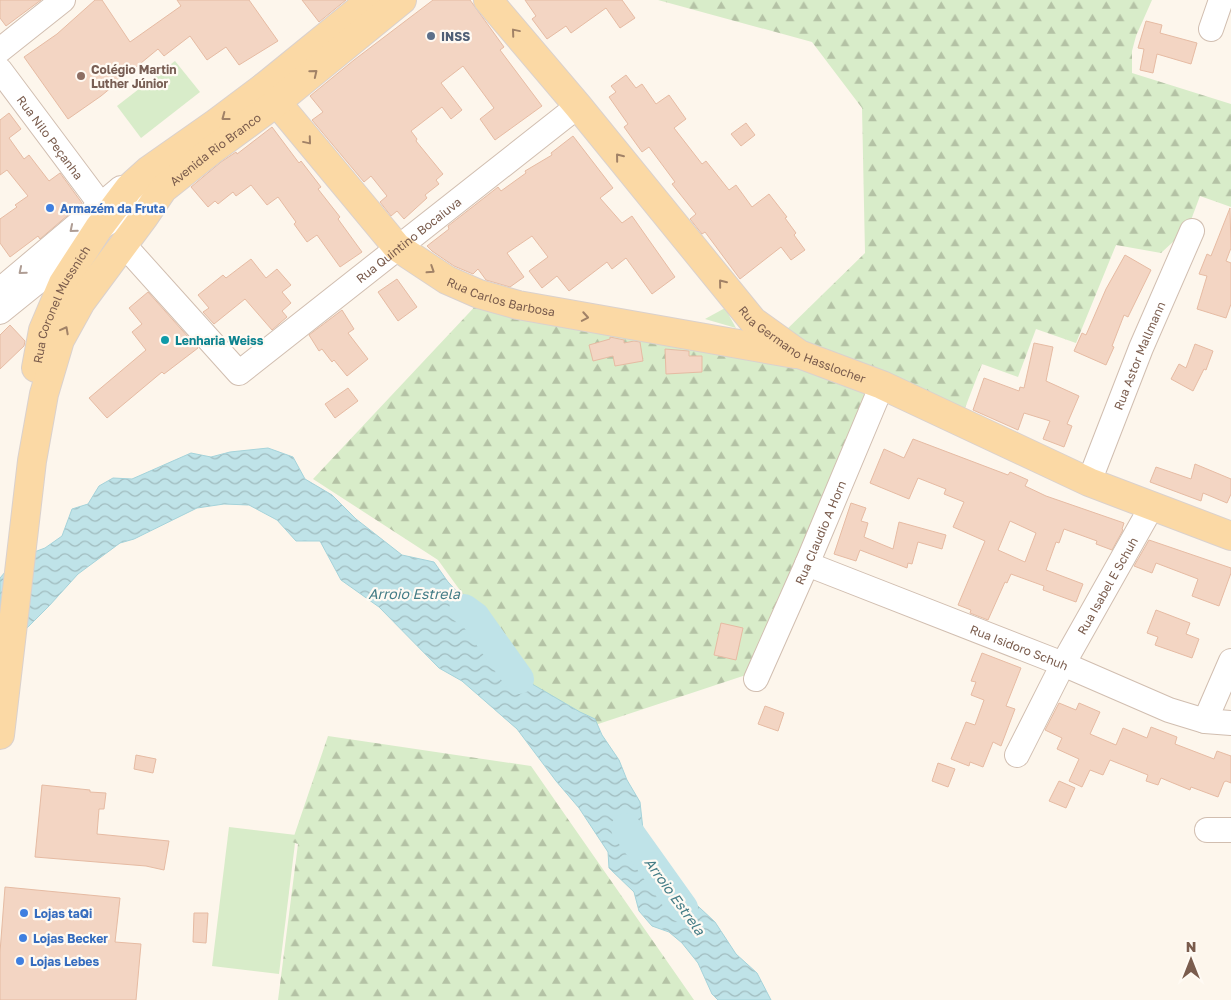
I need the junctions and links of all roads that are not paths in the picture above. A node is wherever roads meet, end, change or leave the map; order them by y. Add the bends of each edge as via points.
1 (63, 0) edge
2 (371, 0) edge
3 (402, 0) edge
4 (488, 0) edge
5 (1221, 0) edge
6 (1211, 29) dead end
7 (0, 50) edge
8 (0, 70) edge
9 (270, 95) junction
10 (578, 106) junction
11 (156, 179) junction
12 (99, 217) junction
13 (1192, 231) dead end
14 (123, 244) junction
15 (397, 247) junction
16 (0, 290) edge
17 (0, 312) edge
18 (753, 320) junction
19 (720, 342) junction
20 (799, 354) junction
21 (882, 385) junction
22 (32, 464) junction
23 (1089, 482) junction
24 (1152, 506) junction
25 (1231, 536) edge
26 (807, 564) junction
27 (1231, 661) edge
28 (1063, 664) junction
29 (756, 679) dead end
30 (1206, 721) junction
31 (1231, 723) edge
32 (0, 735) edge
33 (1017, 755) dead end
34 (1207, 830) dead end
35 (1231, 830) edge

1 - 7 street
2 - 9 main road, Avenida Rio Branco
9 -> 3 main road, Avenida Rio Branco
10 -> 4 main road, Rua Germano Hasslocher
5 - 6 street
8 - 12 street, Rua Nilo Peçanha
9 - 11 main road, Avenida Rio Branco via 216,123
9 -> 15 main road, Rua Carlos Barbosa
10 - 15 street, Rua Quintino Bocaiuva
18 -> 10 main road, Rua Germano Hasslocher
11 - 12 main road, Rua Coronel Mussnich via 125,193
11 - 14 main road, Rua Coronel Mussnich
12 -> 16 street
12 - 17 street via 58,266
12 - 22 main road, Rua Coronel Mussnich via 63,282 43,330 31,390
13 - 23 street, Rua Astor Mallmann via 1141,348
14 - 15 street, Rua Quintino Bocaiuva via 239,373
22 -> 14 main road, Rua Coronel Mussnich via 44,394 60,340 81,302
15 -> 19 main road, Rua Carlos Barbosa via 447,280 479,294 518,305
18 - 19 main road via 738,336
18 - 20 main road, Rua Germano Hasslocher
19 - 20 main road, Rua Carlos Barbosa
20 - 21 main road, Rua Germano Hasslocher
21 - 23 main road, Rua Germano Hasslocher
21 - 26 street, Rua Claudio A Horn
22 - 32 main road, Rua Coronel Mussnich
23 - 24 main road, Rua Germano Hasslocher
24 - 25 main road, Rua Germano Hasslocher
24 - 28 street, Rua Isabel E Schuh
26 - 28 street, Rua Isidoro Schuh
26 - 29 street, Rua Claudio A Horn
27 - 30 street
28 - 30 street, Rua Isidoro Schuh via 1169,710
28 - 33 street, Rua Isabel E Schuh
30 - 31 street, Rua Isidoro Schuh
34 - 35 street

